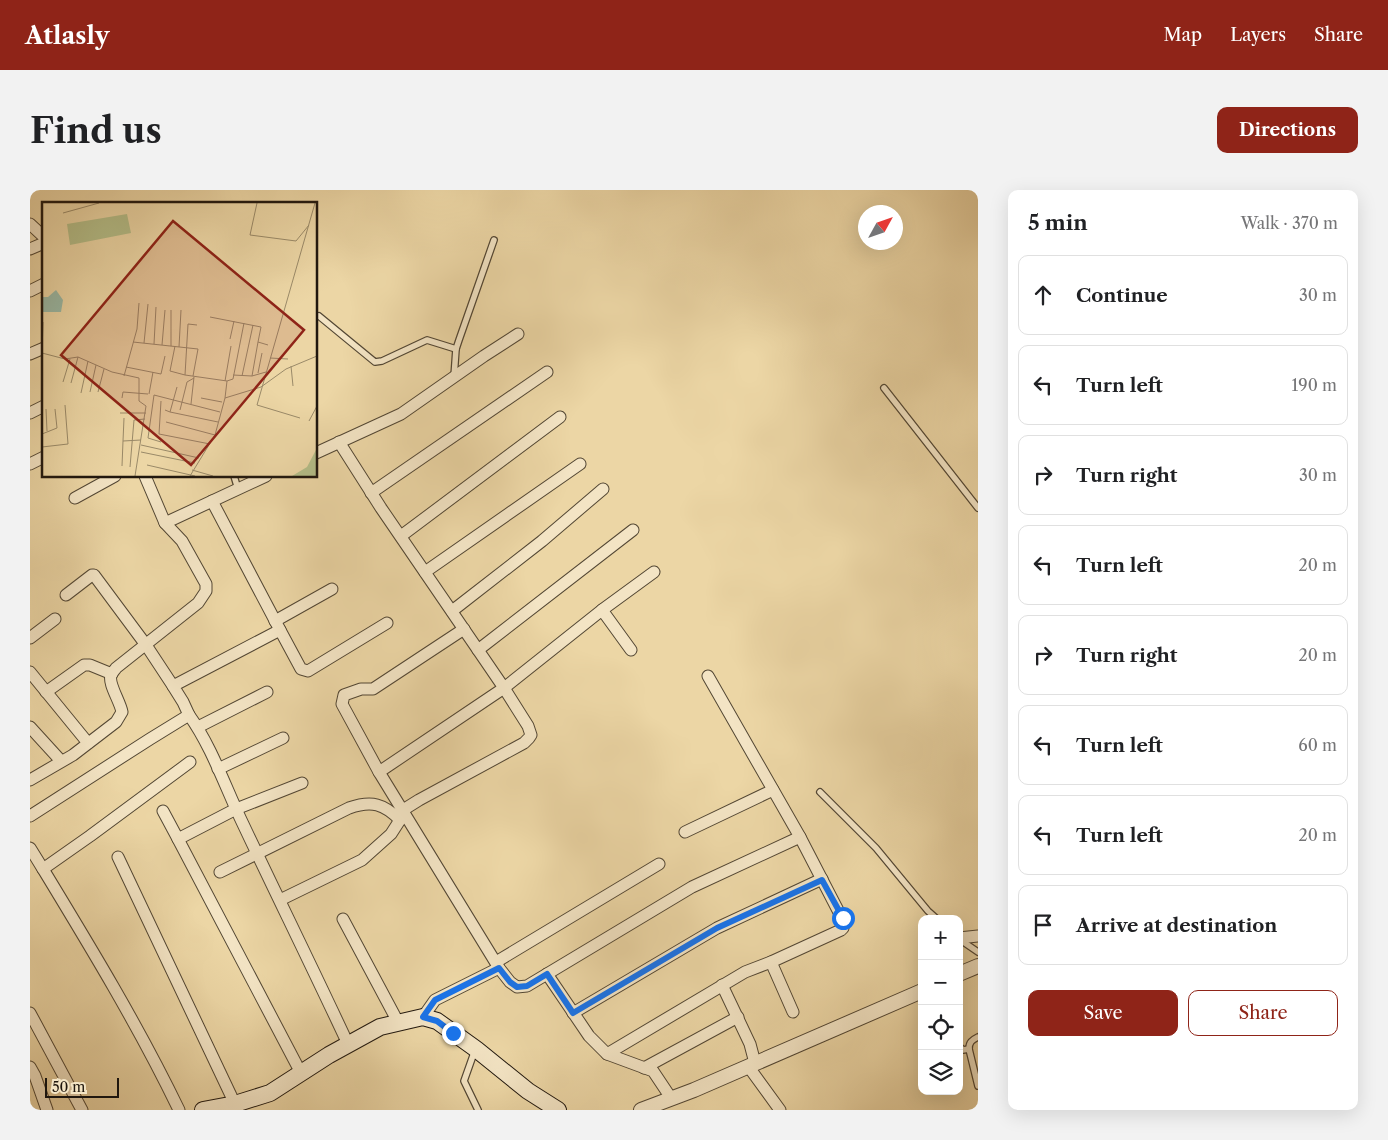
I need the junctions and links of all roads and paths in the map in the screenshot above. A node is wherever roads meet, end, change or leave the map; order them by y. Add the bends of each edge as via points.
1 (30, 224) edge
2 (42, 235) edge
3 (494, 240) dead end
4 (42, 244) edge
5 (30, 249) edge
6 (42, 285) edge
7 (30, 291) edge
8 (319, 316) dead end
9 (518, 334) dead end
10 (42, 349) edge
11 (456, 349) junction
12 (30, 354) edge
13 (547, 372) dead end
14 (454, 377) junction
15 (884, 388) dead end
16 (42, 407) edge
17 (30, 413) edge
18 (560, 417) dead end
19 (339, 442) junction
20 (318, 452) edge
21 (42, 458) edge
22 (30, 464) edge
23 (580, 464) dead end
24 (111, 478) edge
25 (146, 478) edge
26 (235, 478) edge
27 (262, 478) edge
28 (238, 489) junction
29 (604, 489) dead end
30 (371, 493) junction
31 (75, 498) dead end
32 (212, 501) junction
33 (978, 508) edge
34 (165, 523) junction
35 (633, 530) dead end
36 (401, 536) junction
37 (424, 572) junction
38 (654, 572) dead end
39 (332, 589) dead end
40 (66, 595) dead end
41 (602, 610) junction
42 (452, 611) junction
43 (55, 618) dead end
44 (387, 623) dead end
45 (277, 626) junction
46 (464, 629) junction
47 (30, 638) edge
48 (146, 645) junction
49 (478, 650) junction
50 (631, 650) dead end
51 (30, 672) edge
52 (112, 674) junction
53 (708, 676) dead end
54 (173, 686) junction
55 (504, 688) junction
56 (46, 692) junction
57 (267, 692) dead end
58 (189, 715) junction
59 (30, 727) edge
60 (198, 727) junction
61 (283, 738) dead end
62 (88, 743) junction
63 (61, 761) junction
64 (190, 762) dead end
65 (218, 769) junction
66 (379, 772) junction
67 (30, 780) edge
68 (302, 783) dead end
69 (773, 790) junction
70 (820, 792) dead end
71 (236, 809) junction
72 (163, 811) dead end
73 (403, 815) junction
74 (30, 816) edge
75 (685, 832) dead end
76 (800, 837) junction
77 (178, 839) junction
78 (30, 848) edge
79 (257, 854) junction
80 (118, 857) dead end
81 (659, 864) dead end
82 (43, 869) junction
83 (220, 872) dead end
84 (822, 880) junction
85 (280, 900) junction
86 (932, 915) edge
87 (343, 919) dead end
88 (978, 936) edge
89 (963, 938) edge
90 (963, 941) edge
91 (978, 952) edge
92 (771, 962) junction
93 (497, 965) junction
94 (978, 966) edge
95 (963, 972) edge
96 (547, 974) junction
97 (722, 986) junction
98 (918, 992) edge
99 (793, 1012) dead end
100 (30, 1013) edge
101 (573, 1013) junction
102 (423, 1017) junction
103 (738, 1017) junction
104 (398, 1022) junction
105 (978, 1037) edge
106 (348, 1044) junction
107 (476, 1049) junction
108 (969, 1049) junction
109 (963, 1050) edge
110 (607, 1054) junction
111 (751, 1065) junction
112 (30, 1067) edge
113 (644, 1068) junction
114 (301, 1073) junction
115 (978, 1086) edge
116 (671, 1098) junction
117 (235, 1104) junction
118 (48, 1110) edge
119 (82, 1110) edge
120 (179, 1110) edge
121 (203, 1110) edge
122 (478, 1110) edge
123 (558, 1110) edge
124 (642, 1110) edge
125 (780, 1110) edge

1 - 2 street
3 - 11 lane
4 - 5 street
6 - 7 street
8 - 11 lane via 375,362 427,340
9 - 14 street
10 - 12 street
11 - 14 lane
13 - 30 street
14 - 19 street via 401,414
15 - 33 lane
16 - 17 street
18 - 36 street
19 - 20 street
19 - 30 street
21 - 22 street
23 - 37 street
24 - 31 street
25 - 34 street
26 - 28 lane
27 - 28 street
28 - 32 street
29 - 42 street
30 - 36 street
32 - 34 street
32 - 45 street
34 - 48 street via 182,541 206,584 206,591 198,603
35 - 49 street
36 - 37 street
37 - 42 street
38 - 41 street
39 - 45 street
40 - 48 street via 94,575
41 - 50 street
41 - 55 street
42 - 46 street
43 - 47 street
44 - 45 street via 308,671 302,668
45 - 54 street
46 - 49 street
46 - 66 street via 372,689 344,695 342,704
48 - 52 street
48 - 54 street
49 - 55 street
51 - 56 street
52 - 56 street via 84,665
52 - 62 street via 111,685 122,712 116,722
53 - 69 street
54 - 58 street
55 - 66 street
55 - 73 street via 528,726 530,738 419,800
56 - 62 street
57 - 60 street
58 - 60 street
58 - 74 street
59 - 63 street
60 - 65 street
61 - 65 street
62 - 63 street
63 - 67 street
64 - 82 street
65 - 71 street
66 - 73 street
68 - 71 street
69 - 75 street
69 - 76 street
70 - 86 lane via 876,848
71 - 77 street
71 - 79 street
72 - 77 street
73 - 79 street via 381,805 360,804
73 - 85 street via 391,834 362,860
73 - 93 street
76 - 84 street
76 - 96 street via 692,887
77 - 114 street
78 - 82 street
79 - 83 street
79 - 85 street
80 - 117 street
81 - 93 street
82 - 120 street via 109,979
84 - 92 street via 843,918 843,928
84 - 101 street via 717,928
85 - 106 street
87 - 104 street
88 - 89 street
90 - 91 lane
92 - 97 street
92 - 99 street
93 - 96 street via 517,987 527,986
93 - 102 street via 435,1000
94 - 95 street
96 - 101 street
97 - 103 street
97 - 110 street
98 - 111 street
100 - 119 street
101 - 110 street
102 - 104 main road
102 - 107 main road via 437,1021
103 - 111 street via 750,1044
103 - 113 street
104 - 106 main road via 380,1027
105 - 108 lane via 971,1041
106 - 114 main road
107 - 122 lane via 464,1081
107 - 123 main road via 528,1091
108 - 109 lane
108 - 115 lane
110 - 113 street
111 - 116 street
111 - 125 street
112 - 118 street
113 - 116 street via 653,1071
114 - 117 main road via 270,1093
116 - 124 street
117 - 121 main road

